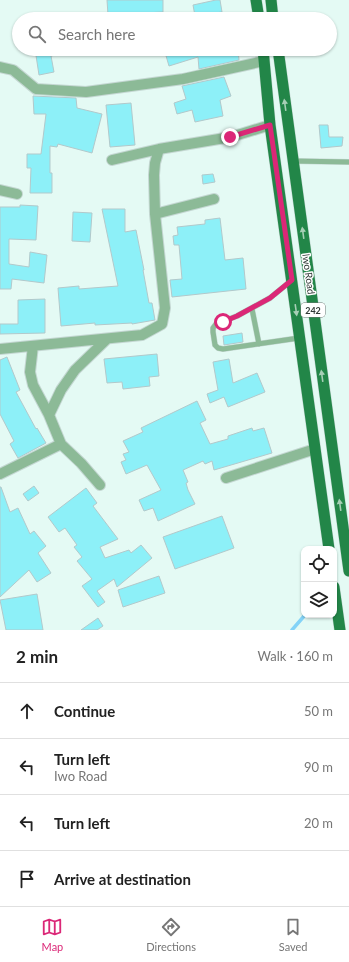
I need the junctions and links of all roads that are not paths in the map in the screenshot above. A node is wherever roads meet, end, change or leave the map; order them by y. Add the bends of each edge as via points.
1 (256, 0) edge
2 (271, 0) edge
3 (258, 12) edge
4 (272, 12) edge
5 (264, 56) edge
6 (279, 56) edge
7 (264, 61) junction
8 (0, 67) edge
9 (270, 125) junction
10 (159, 149) junction
11 (112, 160) dead end
12 (293, 161) junction
13 (349, 162) edge
14 (0, 190) edge
15 (17, 194) dead end
16 (214, 199) dead end
17 (300, 209) junction
18 (282, 212) junction
19 (155, 214) junction
20 (292, 280) junction
21 (252, 309) junction
22 (300, 338) junction
23 (107, 339) junction
24 (259, 344) junction
25 (33, 346) junction
26 (0, 349) edge
27 (49, 415) junction
28 (61, 444) junction
29 (315, 449) junction
30 (0, 474) edge
31 (226, 478) dead end
32 (100, 485) dead end
33 (329, 546) edge
34 (349, 571) edge
35 (337, 608) edge
36 (340, 630) edge

1 - 3 main road
2 - 4 main road
5 - 7 main road, Iwo Road
12 -> 6 main road, Iwo Road / 242
7 - 8 street via 183,79 86,92 36,89 13,70
7 - 9 main road, Iwo Road
9 - 10 street via 230,137
9 - 18 main road, Iwo Road
10 - 11 street
10 - 19 street via 154,175
12 - 13 lane
12 - 17 main road, Iwo Road / 242
14 - 15 street
16 - 19 street
17 - 18 main road
34 -> 17 main road, Iwo Road / 242
18 - 20 main road, Iwo Road
19 - 23 street via 165,308 162,324 142,335
20 - 21 lane
20 -> 22 main road, Iwo Road
21 - 24 lane
21 - 24 lane via 216,324 213,332 218,348
22 - 24 lane
22 - 29 main road, Iwo Road
23 - 25 street
23 - 27 street via 75,370 61,390
25 - 26 street
25 - 27 street via 30,372 33,385
27 - 28 street
28 - 30 street
28 - 32 street
29 - 31 street
29 - 33 main road, Iwo Road
35 - 36 main road

